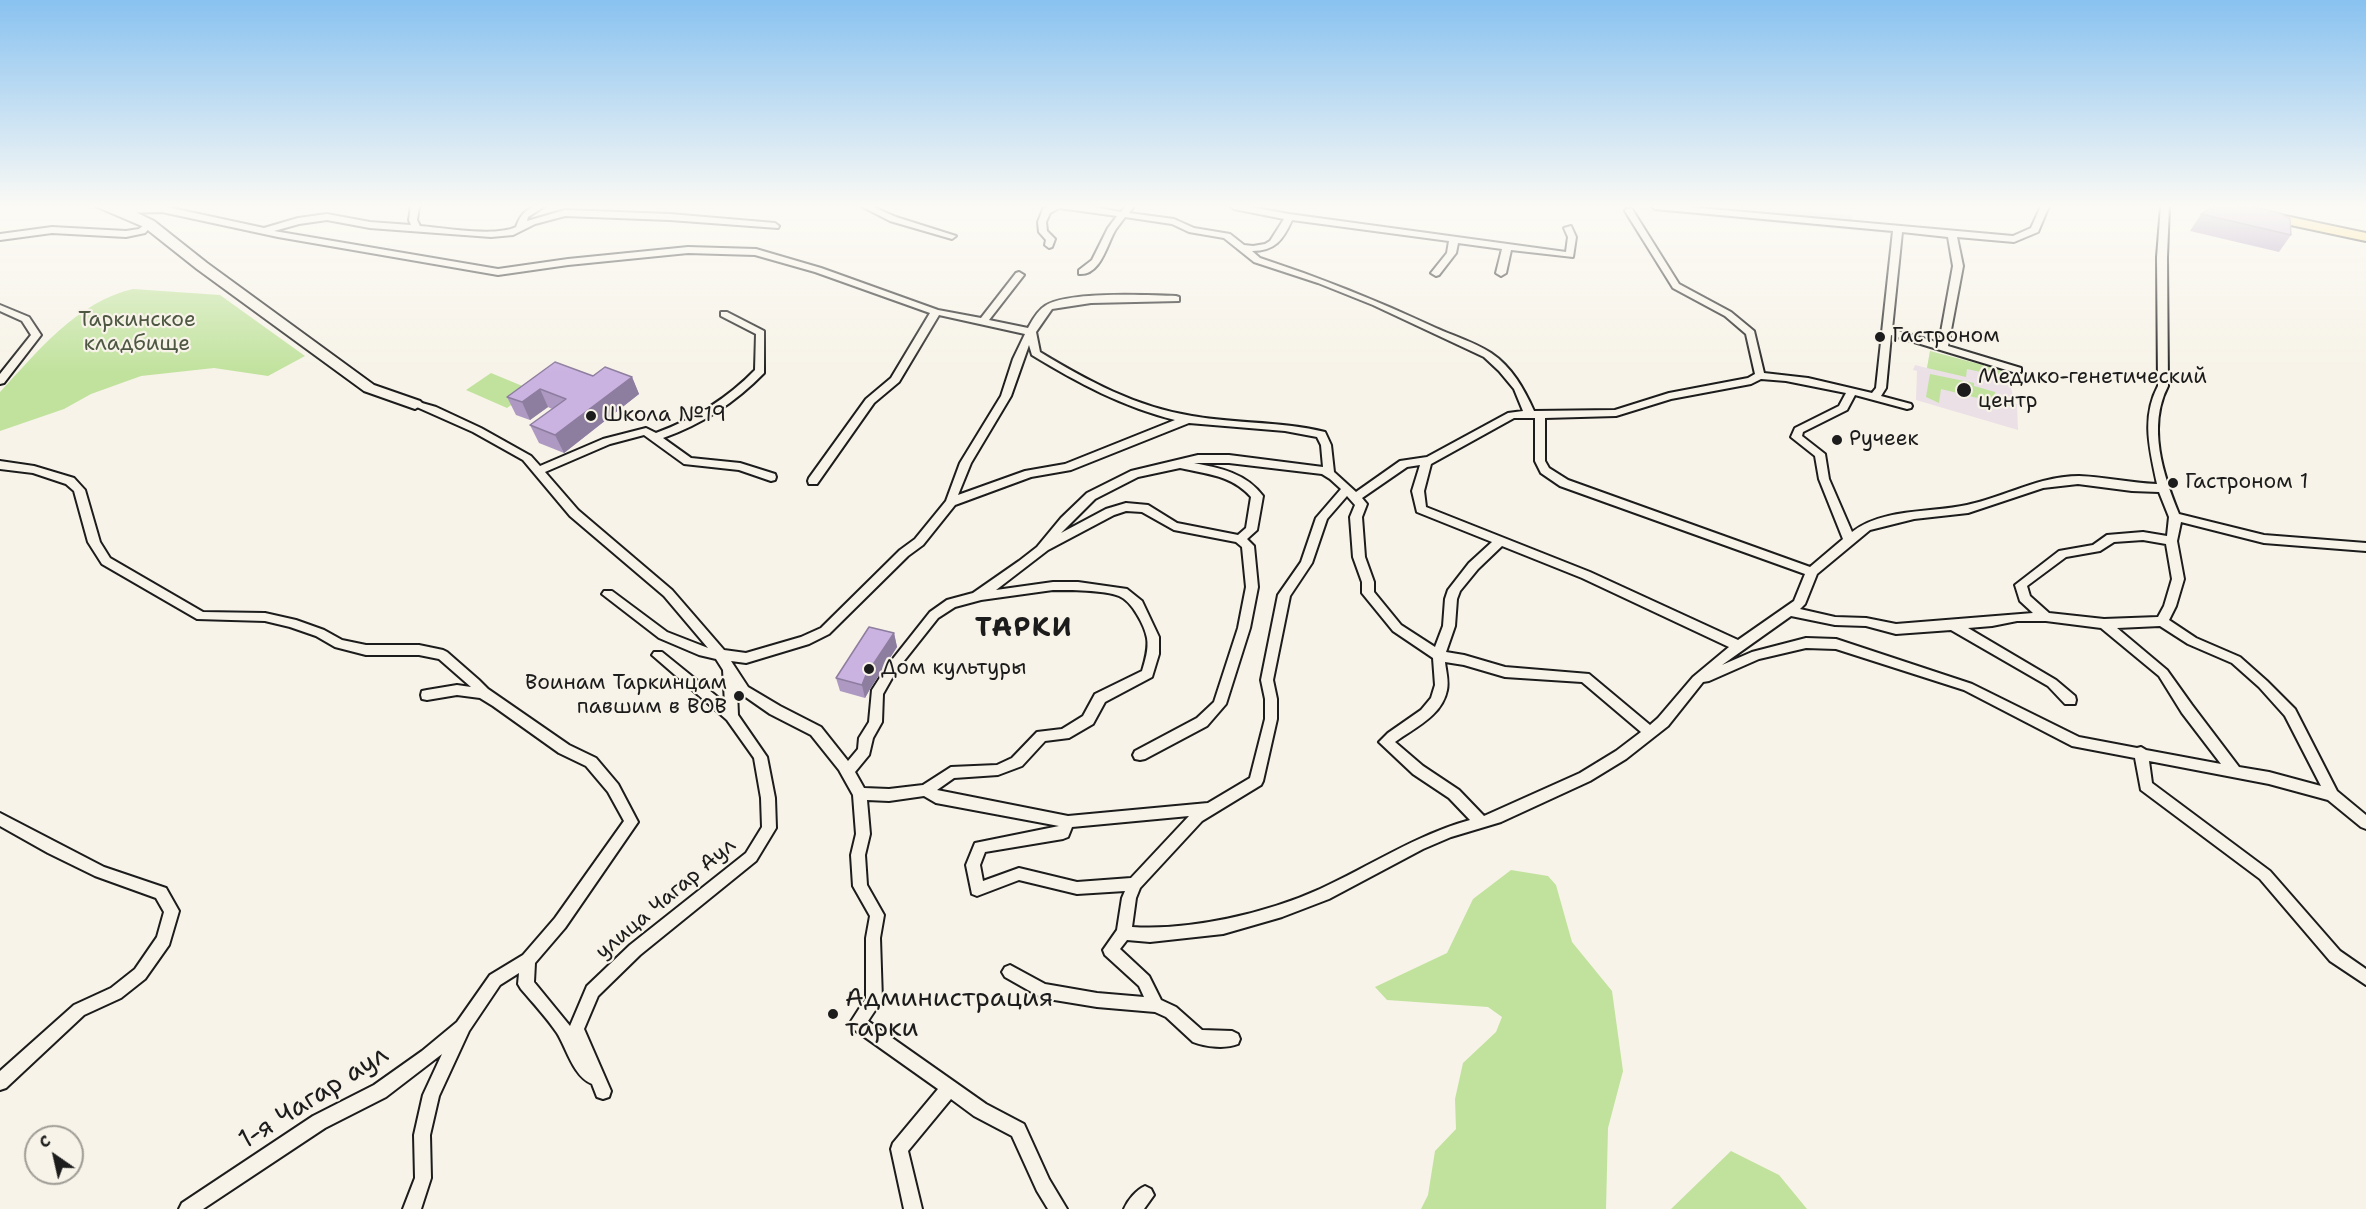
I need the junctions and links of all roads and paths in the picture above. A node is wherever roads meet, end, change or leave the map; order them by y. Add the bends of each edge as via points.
1 (199, 262) edge
2 (448, 262) edge
3 (564, 262) edge
4 (792, 262) edge
5 (1094, 262) edge
6 (1265, 262) edge
7 (1444, 262) edge
8 (1504, 262) edge
9 (1661, 262) edge
10 (1895, 262) edge
11 (1957, 262) edge
12 (2162, 262) edge
13 (1082, 272) dead end
14 (1436, 273) dead end
15 (1501, 273) dead end
16 (1019, 275) dead end
17 (1176, 299) dead end
18 (0, 308) edge
19 (936, 312) junction
20 (724, 314) dead end
21 (982, 323) junction
22 (1888, 331) junction
23 (1032, 332) junction
24 (1943, 348) junction
25 (2017, 370) dead end
26 (1760, 376) junction
27 (0, 381) edge
28 (1852, 392) junction
29 (1875, 397) junction
30 (415, 404) joint
31 (1907, 406) dead end
32 (1535, 415) junction
33 (1188, 419) junction
34 (656, 437) junction
35 (1430, 460) junction
36 (1179, 464) junction
37 (0, 465) edge
38 (539, 471) junction
39 (1329, 473) junction
40 (771, 477) dead end
41 (813, 481) dead end
42 (2163, 488) junction
43 (1351, 493) junction
44 (951, 502) junction
45 (2175, 517) junction
46 (1240, 539) junction
47 (1849, 540) junction
48 (1501, 541) junction
49 (2171, 541) junction
50 (2366, 547) edge
51 (1041, 550) junction
52 (1812, 572) junction
53 (608, 594) dead end
54 (977, 597) junction
55 (1788, 611) junction
56 (2046, 617) junction
57 (2162, 621) junction
58 (2104, 624) junction
59 (1953, 625) junction
60 (1739, 646) junction
61 (720, 654) junction
62 (658, 655) dead end
63 (1438, 656) junction
64 (729, 667) junction
65 (1697, 680) junction
66 (483, 693) junction
67 (427, 695) dead end
68 (2070, 700) dead end
69 (732, 717) junction
70 (1650, 732) junction
71 (2141, 752) junction
72 (1140, 755) dead end
73 (847, 772) junction
74 (2235, 772) junction
75 (926, 790) junction
76 (860, 794) junction
77 (2332, 795) junction
78 (1211, 809) junction
79 (0, 819) edge
80 (1068, 822) junction
81 (1482, 823) junction
82 (2366, 823) edge
83 (1135, 884) junction
84 (1124, 933) junction
85 (528, 960) junction
86 (1010, 972) dead end
87 (2366, 978) edge
88 (1156, 1005) junction
89 (463, 1026) junction
90 (1232, 1039) dead end
91 (0, 1082) edge
92 (949, 1088) junction
93 (1145, 1195) dead end
94 (190, 1208) edge
95 (412, 1209) edge
96 (913, 1209) edge
97 (1058, 1209) edge
98 (1133, 1209) edge

1 - 30 street via 369,388
2 - 3 street via 498,272
4 - 19 street
5 - 13 street
6 - 32 street via 1321,280 1487,355 1519,388
7 - 14 street
8 - 15 street
9 - 26 street via 1676,286 1728,314 1751,333
10 - 22 street
11 - 24 street
12 - 42 street via 2163,386 2156,399 2152,425
16 - 21 street
17 - 23 street via 1076,301 1051,306
18 - 27 street via 26,319 36,335
19 - 21 street
19 - 41 street via 896,380 870,401
20 - 34 street via 761,333 760,371 737,394 699,421
21 - 23 street
22 - 24 street
22 - 29 street via 1881,387
23 - 33 street via 1035,353 1106,395
23 - 44 street via 1020,353 1005,398 985,427 953,489
24 - 25 street
26 - 28 street
26 - 32 street via 1669,396 1616,413
28 - 29 street
28 - 47 street via 1843,408 1799,430 1796,437 1820,454 1824,479
29 - 31 street
30 - 38 street via 487,436 527,458
32 - 35 street via 1512,415
32 - 52 street via 1540,461 1545,470 1564,483
33 - 39 street via 1321,434
33 - 44 street via 1067,467 1029,474
34 - 38 street via 646,430 638,431
34 - 40 street via 688,461 740,467
35 - 43 street via 1404,464
35 - 48 street via 1426,462 1418,491 1421,509
36 - 39 street via 1198,459 1229,459
36 - 46 street via 1223,473 1247,483 1257,496 1251,530
36 - 51 street via 1136,474 1091,496
37 - 66 street via 70,481 79,490 94,542 106,561 201,616 265,617 366,650 419,650 443,655
38 - 61 street via 574,513 668,593
39 - 43 street
42 - 45 street
42 - 47 street via 2078,480 2042,484 1968,509 1884,521 1866,527
43 - 63 street via 1360,504 1356,516 1359,557 1368,593 1397,628
43 - 78 street via 1322,518 1306,563 1284,596 1267,680 1271,719 1257,781
44 - 61 street via 919,542 903,553 825,631 746,658
45 - 49 street
45 - 50 street via 2264,539
46 - 51 street via 1174,526 1144,508 1126,507
46 - 72 street via 1248,546 1252,587 1244,628 1220,704 1202,722
47 - 52 street
48 - 60 street via 1586,575
48 - 63 street via 1467,573 1452,594 1452,615
49 - 56 street via 2143,536 2111,538 2096,548 2063,554 2021,585 2024,598
49 - 57 street via 2178,579
51 - 54 street
52 - 55 street via 1799,604
53 - 61 street via 663,635 702,652
54 - 73 street via 951,603 934,615 892,668 877,694 875,722 864,751
54 - 75 street via 1053,586 1123,592 1138,604 1153,637 1148,674 1100,698 1088,720 1064,734 1042,736 1017,762 998,770 951,773
55 - 59 street via 1896,629
55 - 60 street
56 - 58 street
56 - 59 street
57 - 58 street
57 - 77 street via 2192,641 2236,660 2263,684 2290,713
58 - 74 street via 2163,673
59 - 68 street via 2052,682
60 - 65 street
61 - 64 street
62 - 69 street, улица Чагар Аул
63 - 70 street via 1505,672 1585,677
63 - 81 street via 1443,677 1437,700 1420,718 1386,742 1454,794
64 - 69 street
64 - 73 street via 743,690 816,731
65 - 70 street
65 - 71 street via 1756,655 1806,643 1836,644 1968,687 2077,742
66 - 67 street via 457,690
66 - 85 street via 564,749 591,762 614,788 631,822 560,923
69 - 85 street, улица Чагар Аул via 760,757 769,828 751,857 635,950 592,991 576,1029 603,1091 578,1058 562,1027 526,984
70 - 81 street via 1585,777
71 - 74 street
71 - 87 street via 2146,786 2265,874 2335,956
73 - 76 street
74 - 77 street
75 - 76 street
75 - 80 street via 936,797
76 - 92 street via 860,886 877,915 873,938 874,1000 858,1023
77 - 82 street
78 - 80 street
78 - 83 street via 1197,817
79 - 91 street via 99,872 161,893 172,911 164,940 140,974 116,993 79,1010
80 - 83 street via 1063,833 980,847 973,865 977,890 1019,874 1077,888
81 - 84 street via 1418,844 1324,894 1282,910 1223,927 1150,935
83 - 84 street
84 - 88 street via 1110,950 1144,981
85 - 89 street via 495,980
86 - 88 street via 1042,991
88 - 90 street via 1171,1012 1199,1037
89 - 94 street, 1-я Чагар аул via 380,1091 319,1122
89 - 95 street via 431,1095 422,1135 423,1178
92 - 96 street via 899,1149
92 - 97 street via 1018,1130
93 - 98 street

